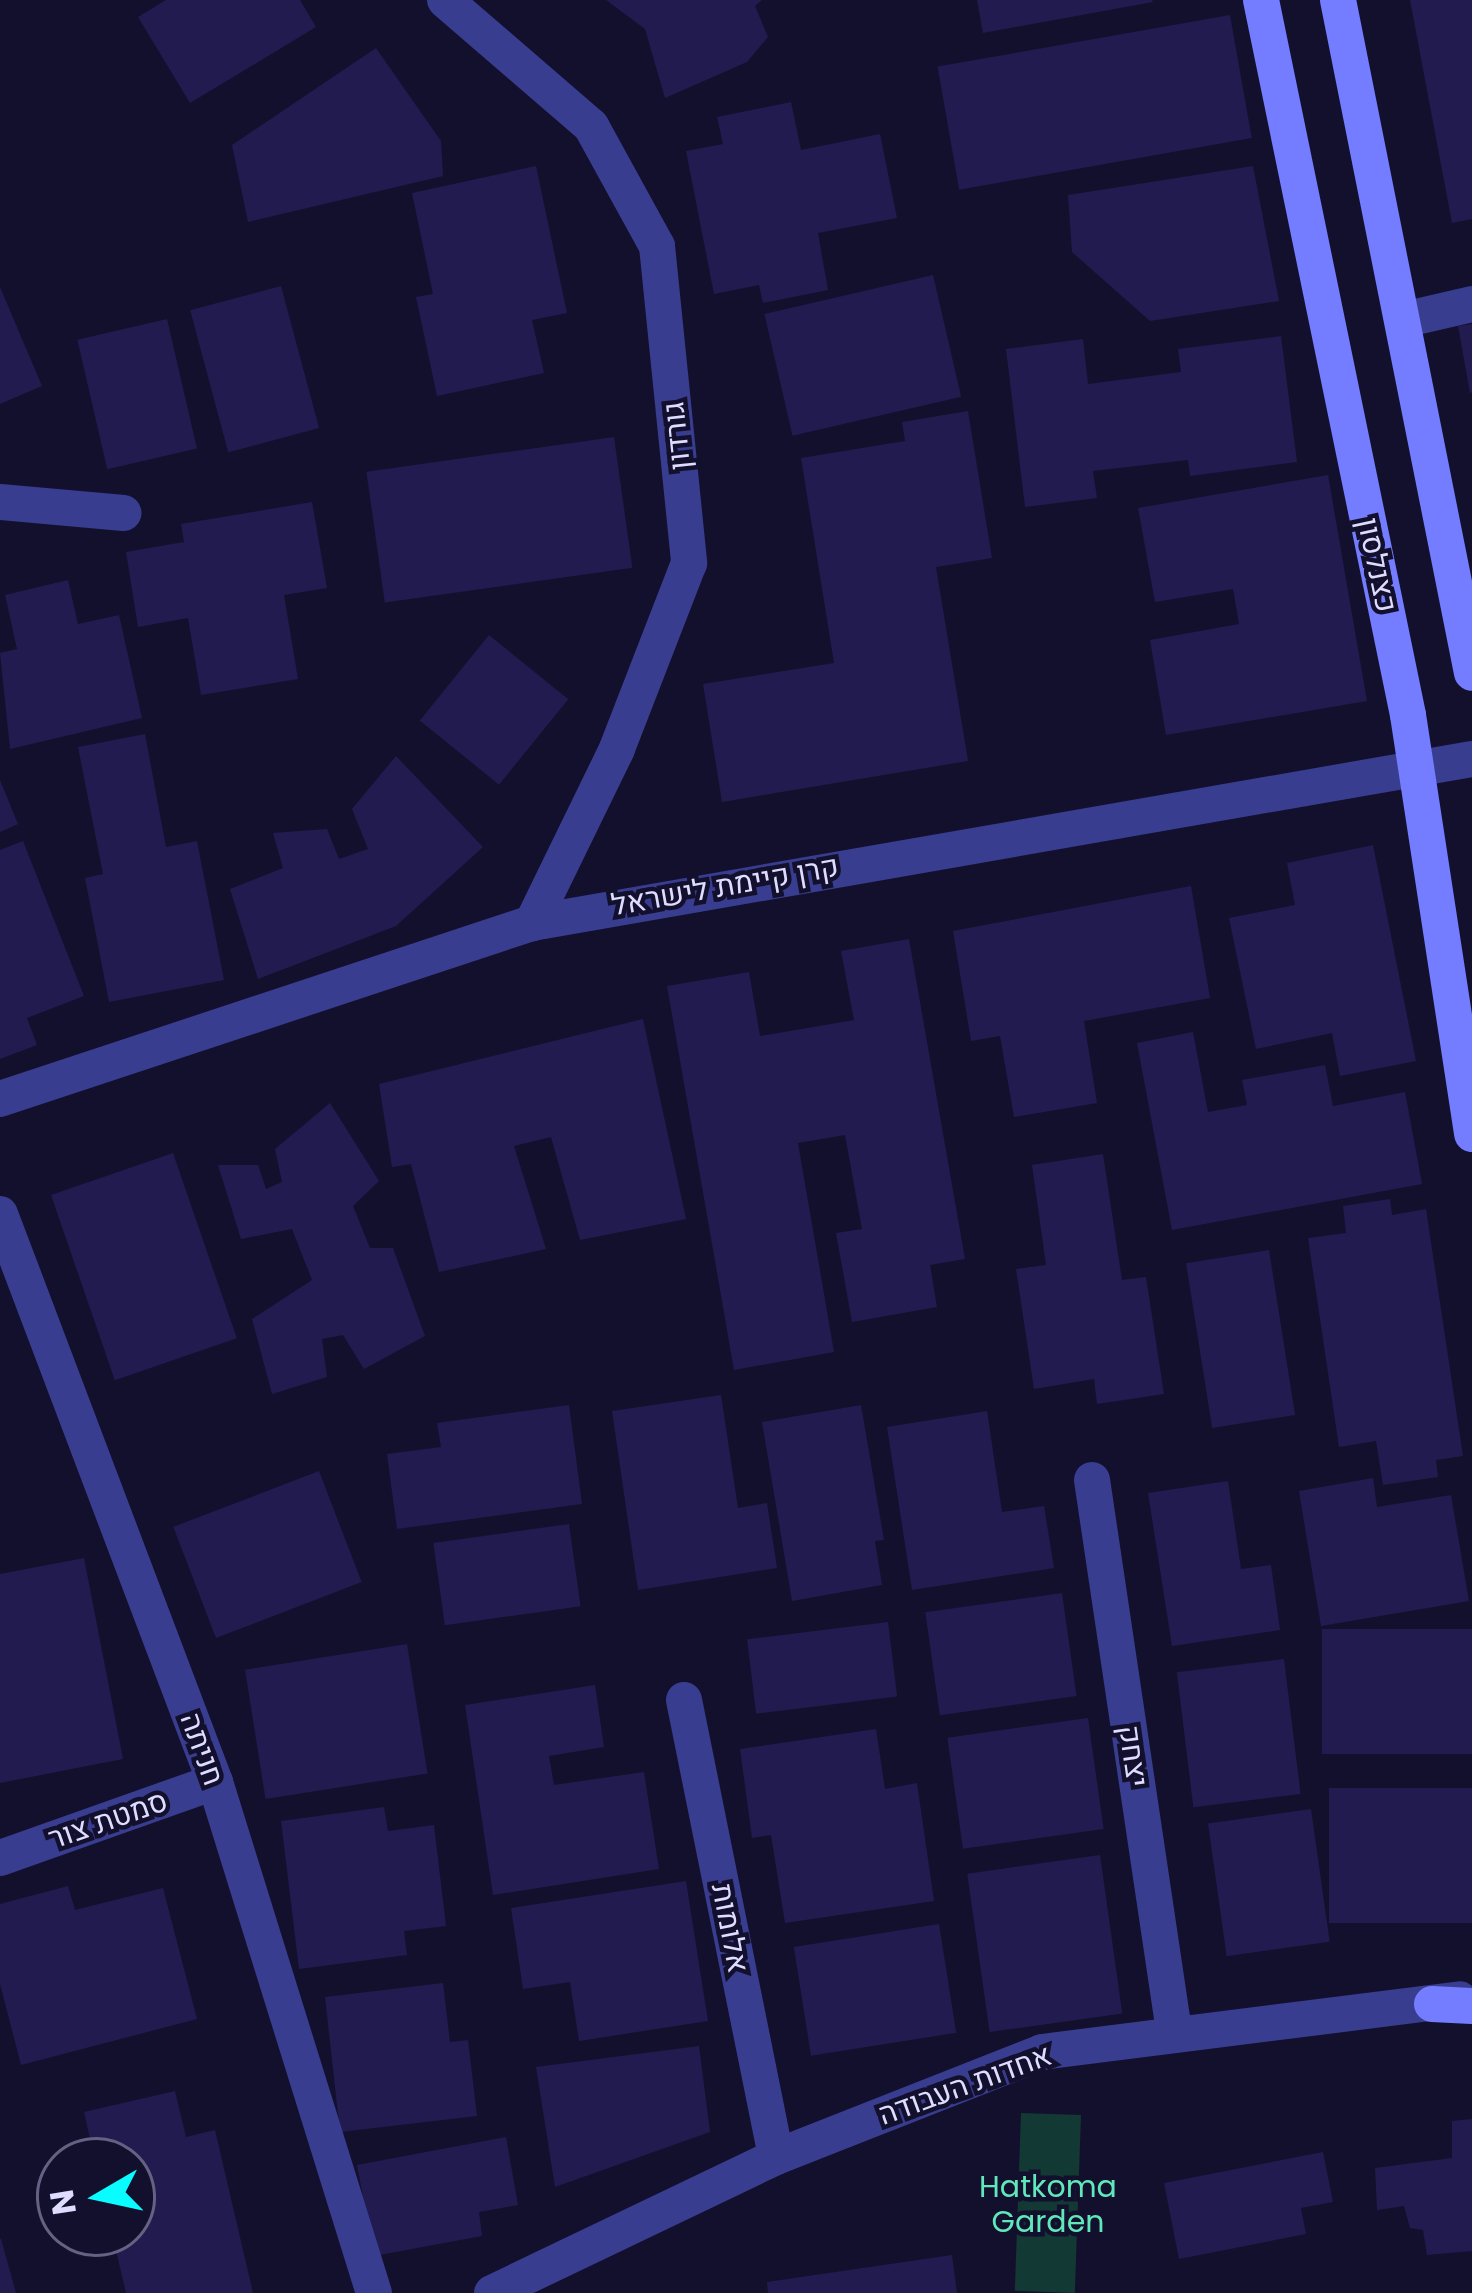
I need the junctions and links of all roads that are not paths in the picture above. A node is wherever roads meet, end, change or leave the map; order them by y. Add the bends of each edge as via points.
1 (445, 0) edge
2 (1261, 0) edge
3 (1338, 0) edge
4 (1472, 304) edge
5 (1403, 320) junction
6 (0, 502) edge
7 (124, 513) dead end
8 (1472, 673) edge
9 (1472, 760) edge
10 (1416, 768) junction
11 (532, 923) junction
12 (0, 1099) edge
13 (1472, 1133) edge
14 (0, 1214) edge
15 (1092, 1480) dead end
16 (684, 1700) dead end
17 (215, 1783) junction
18 (0, 1858) edge
19 (1472, 2002) edge
20 (1174, 2031) junction
21 (776, 2157) junction
22 (497, 2292) edge
23 (374, 2293) edge

1 - 11 street, גורדון via 591,126 657,246 689,563 617,749
2 - 10 street, כצנלסון
3 - 5 street
4 - 5 street
5 - 8 street
6 - 7 street
9 - 10 street, קרן קיימת לישראל
10 - 11 street, קרן קיימת לישראל
10 - 13 street, כצנלסון
11 - 12 street, קרן קיימת לישראל
14 - 17 street, חניתה
15 - 20 street, יצחק
16 - 21 street, אלומות
17 - 18 street, סמטת צור
17 - 23 street, חניתה
19 - 20 street, אחדות העבודה
20 - 21 street, אחדות העבודה via 1042,2052
21 - 22 street, אחדות העבודה

